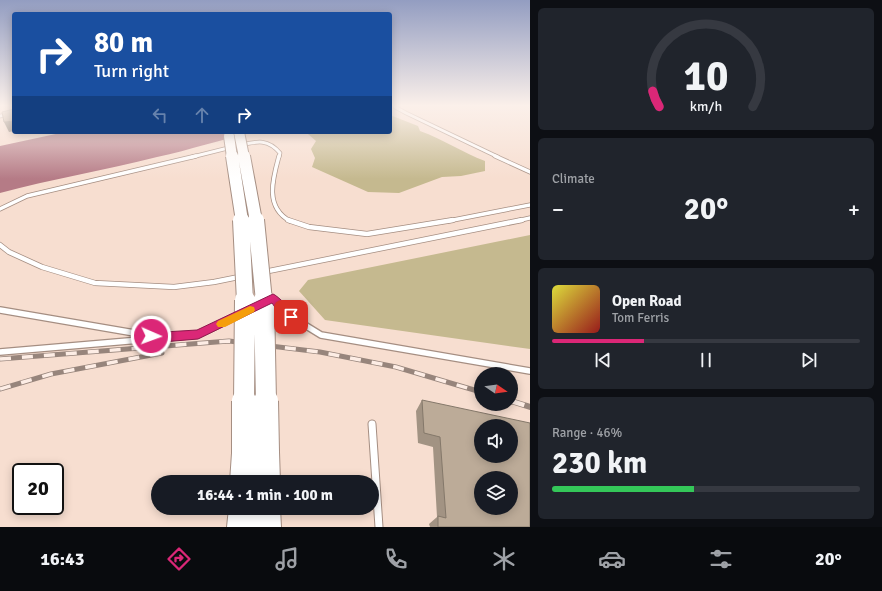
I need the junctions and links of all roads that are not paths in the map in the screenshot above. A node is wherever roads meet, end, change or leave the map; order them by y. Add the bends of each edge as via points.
1 (441, 130) edge
2 (229, 134) edge
3 (239, 134) edge
4 (530, 172) edge
5 (530, 205) edge
6 (0, 209) edge
7 (530, 218) edge
8 (0, 244) edge
9 (259, 305) dead end
10 (252, 309) dead end
11 (0, 310) edge
12 (162, 337) junction
13 (0, 352) edge
14 (530, 371) edge
15 (372, 424) dead end
16 (256, 452) junction
17 (246, 475) edge
18 (264, 475) edge
19 (242, 515) edge
20 (267, 515) edge
21 (241, 527) edge
22 (267, 527) edge
23 (380, 527) edge

1 - 4 lane
2 - 16 highway, bridge via 242,224
3 - 16 highway, bridge via 258,237 264,317
5 - 6 lane via 367,234 309,227 288,220 274,204 272,183 280,153 274,145 257,141 27,196
7 - 8 lane via 214,282 174,287 96,283 42,267 9,252
9 - 14 lane via 273,298 282,310 300,324 321,335
10 - 12 lane via 198,335
11 - 12 lane
12 - 13 lane
15 - 23 lane
16 - 17 highway
16 - 18 highway
19 - 21 highway
20 - 22 highway

